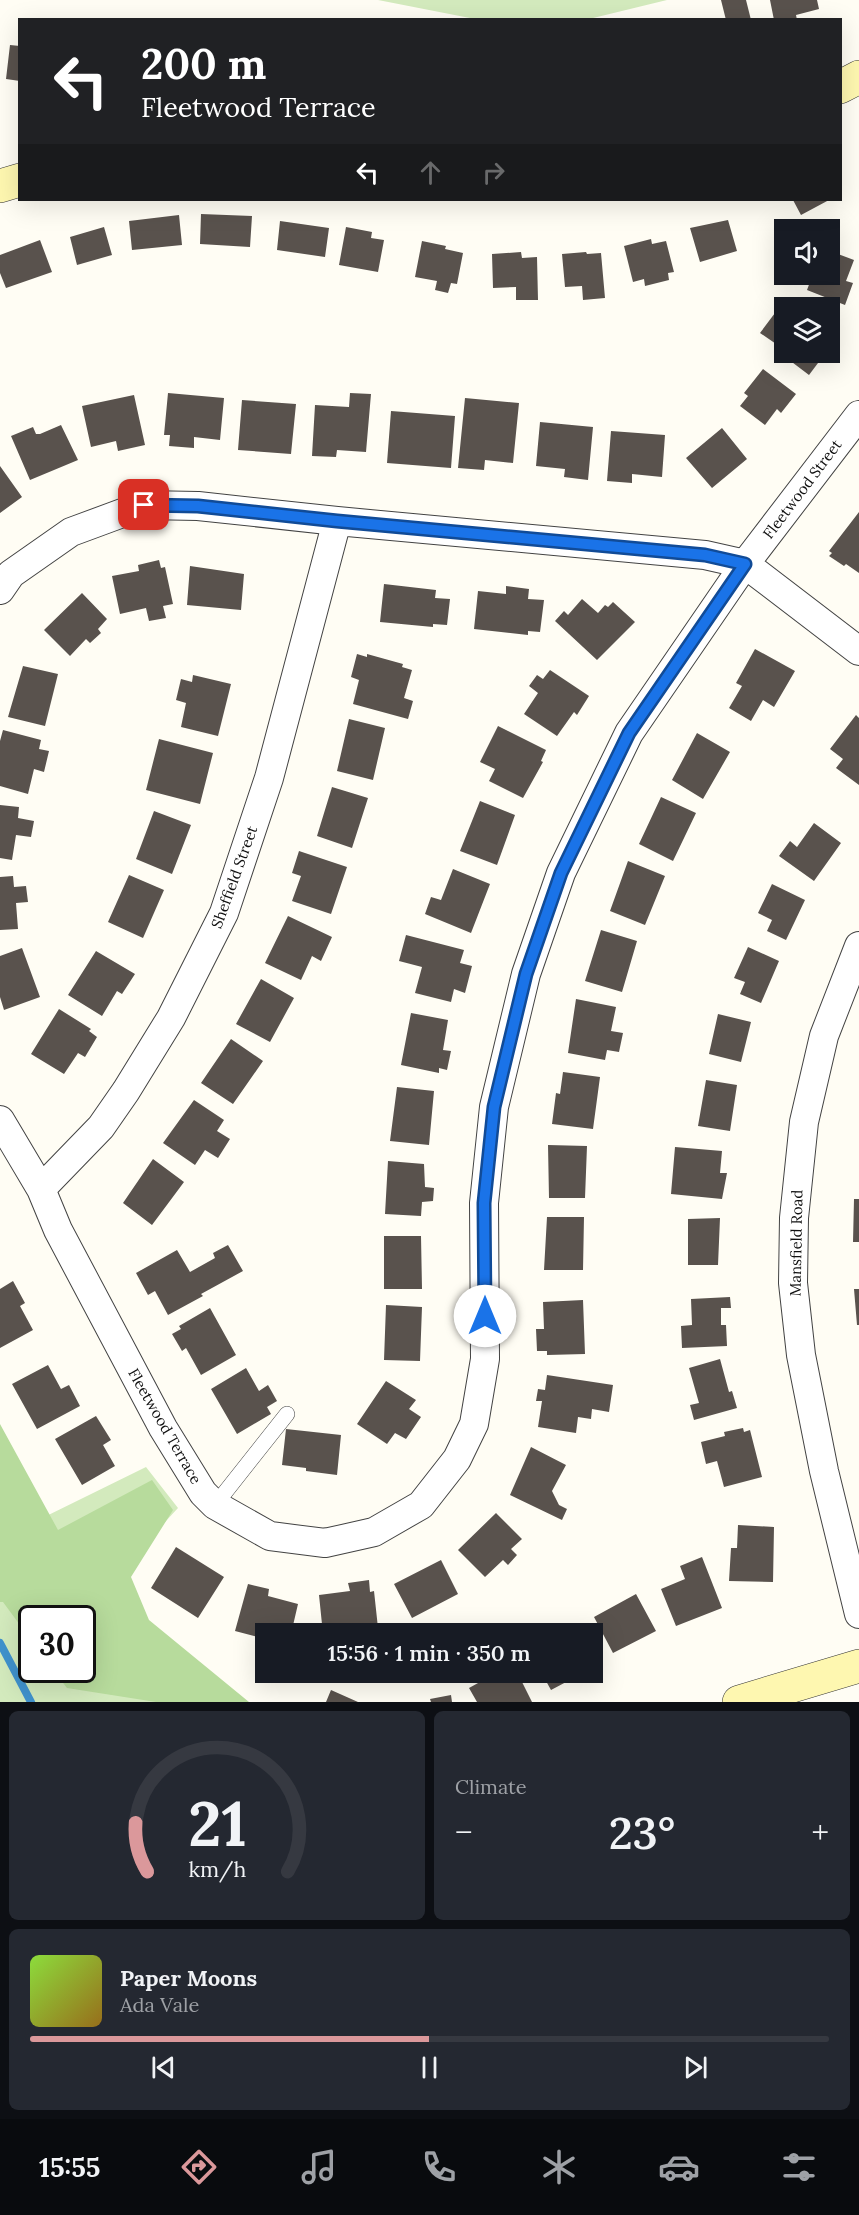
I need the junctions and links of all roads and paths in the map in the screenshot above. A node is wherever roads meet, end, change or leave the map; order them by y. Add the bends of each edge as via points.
1 (18, 181) edge
2 (0, 186) edge
3 (859, 415) edge
4 (337, 521) junction
5 (745, 564) junction
6 (0, 590) edge
7 (859, 651) edge
8 (859, 946) edge
9 (0, 1120) edge
10 (41, 1189) junction
11 (287, 1414) dead end
12 (215, 1505) junction
13 (859, 1614) edge
14 (859, 1666) edge
15 (739, 1702) edge

1 - 2 street
3 - 5 street, Fleetwood Street
4 - 5 street via 705,555
4 - 6 street via 198,506 144,505 71,532 11,574
4 - 10 street, Sheffield Street via 269,778 224,913 171,1018 126,1091 101,1127
5 - 7 street
5 - 12 street, Fleetwood Terrace via 629,733 561,873 526,974 494,1107 484,1203 485,1359 474,1424 457,1459 421,1505 374,1532 325,1543 270,1536
8 - 13 street, Mansfield Road via 824,1036 804,1122 794,1218 793,1283 801,1355 824,1471
9 - 10 street, Fleetwood Terrace
10 - 12 street, Fleetwood Terrace via 58,1230 163,1428 203,1493
11 - 12 lane
14 - 15 street

